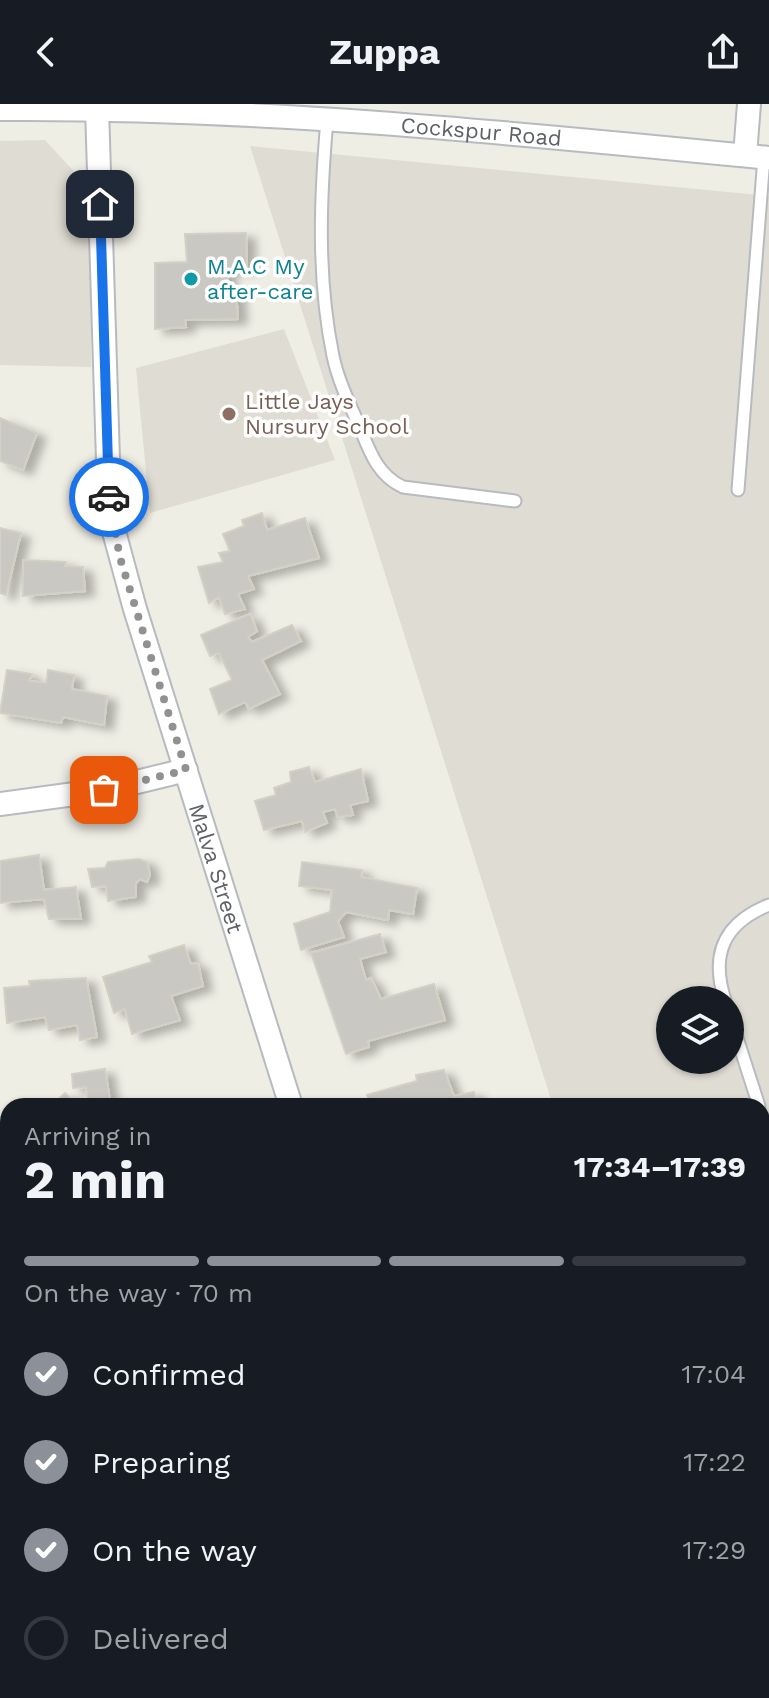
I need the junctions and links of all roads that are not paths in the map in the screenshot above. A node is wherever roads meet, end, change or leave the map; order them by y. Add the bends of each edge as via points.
1 (749, 104) edge
2 (97, 108) junction
3 (0, 109) edge
4 (327, 120) junction
5 (759, 157) edge
6 (738, 490) dead end
7 (515, 501) dead end
8 (186, 770) junction
9 (0, 804) edge
10 (769, 905) edge
11 (722, 986) edge
12 (744, 1059) edge
13 (288, 1098) edge
14 (756, 1098) edge

1 - 5 street
2 - 3 street, Cockspur Road
2 - 4 street, Cockspur Road
2 - 8 street, Malva Street via 113,528
4 - 5 street, Cockspur Road
4 - 7 lane via 321,266 334,357 371,455 390,481 403,487
5 - 6 lane
8 - 9 street via 104,790
8 - 13 street, Malva Street
10 - 11 lane via 730,930 718,969
12 - 14 lane

